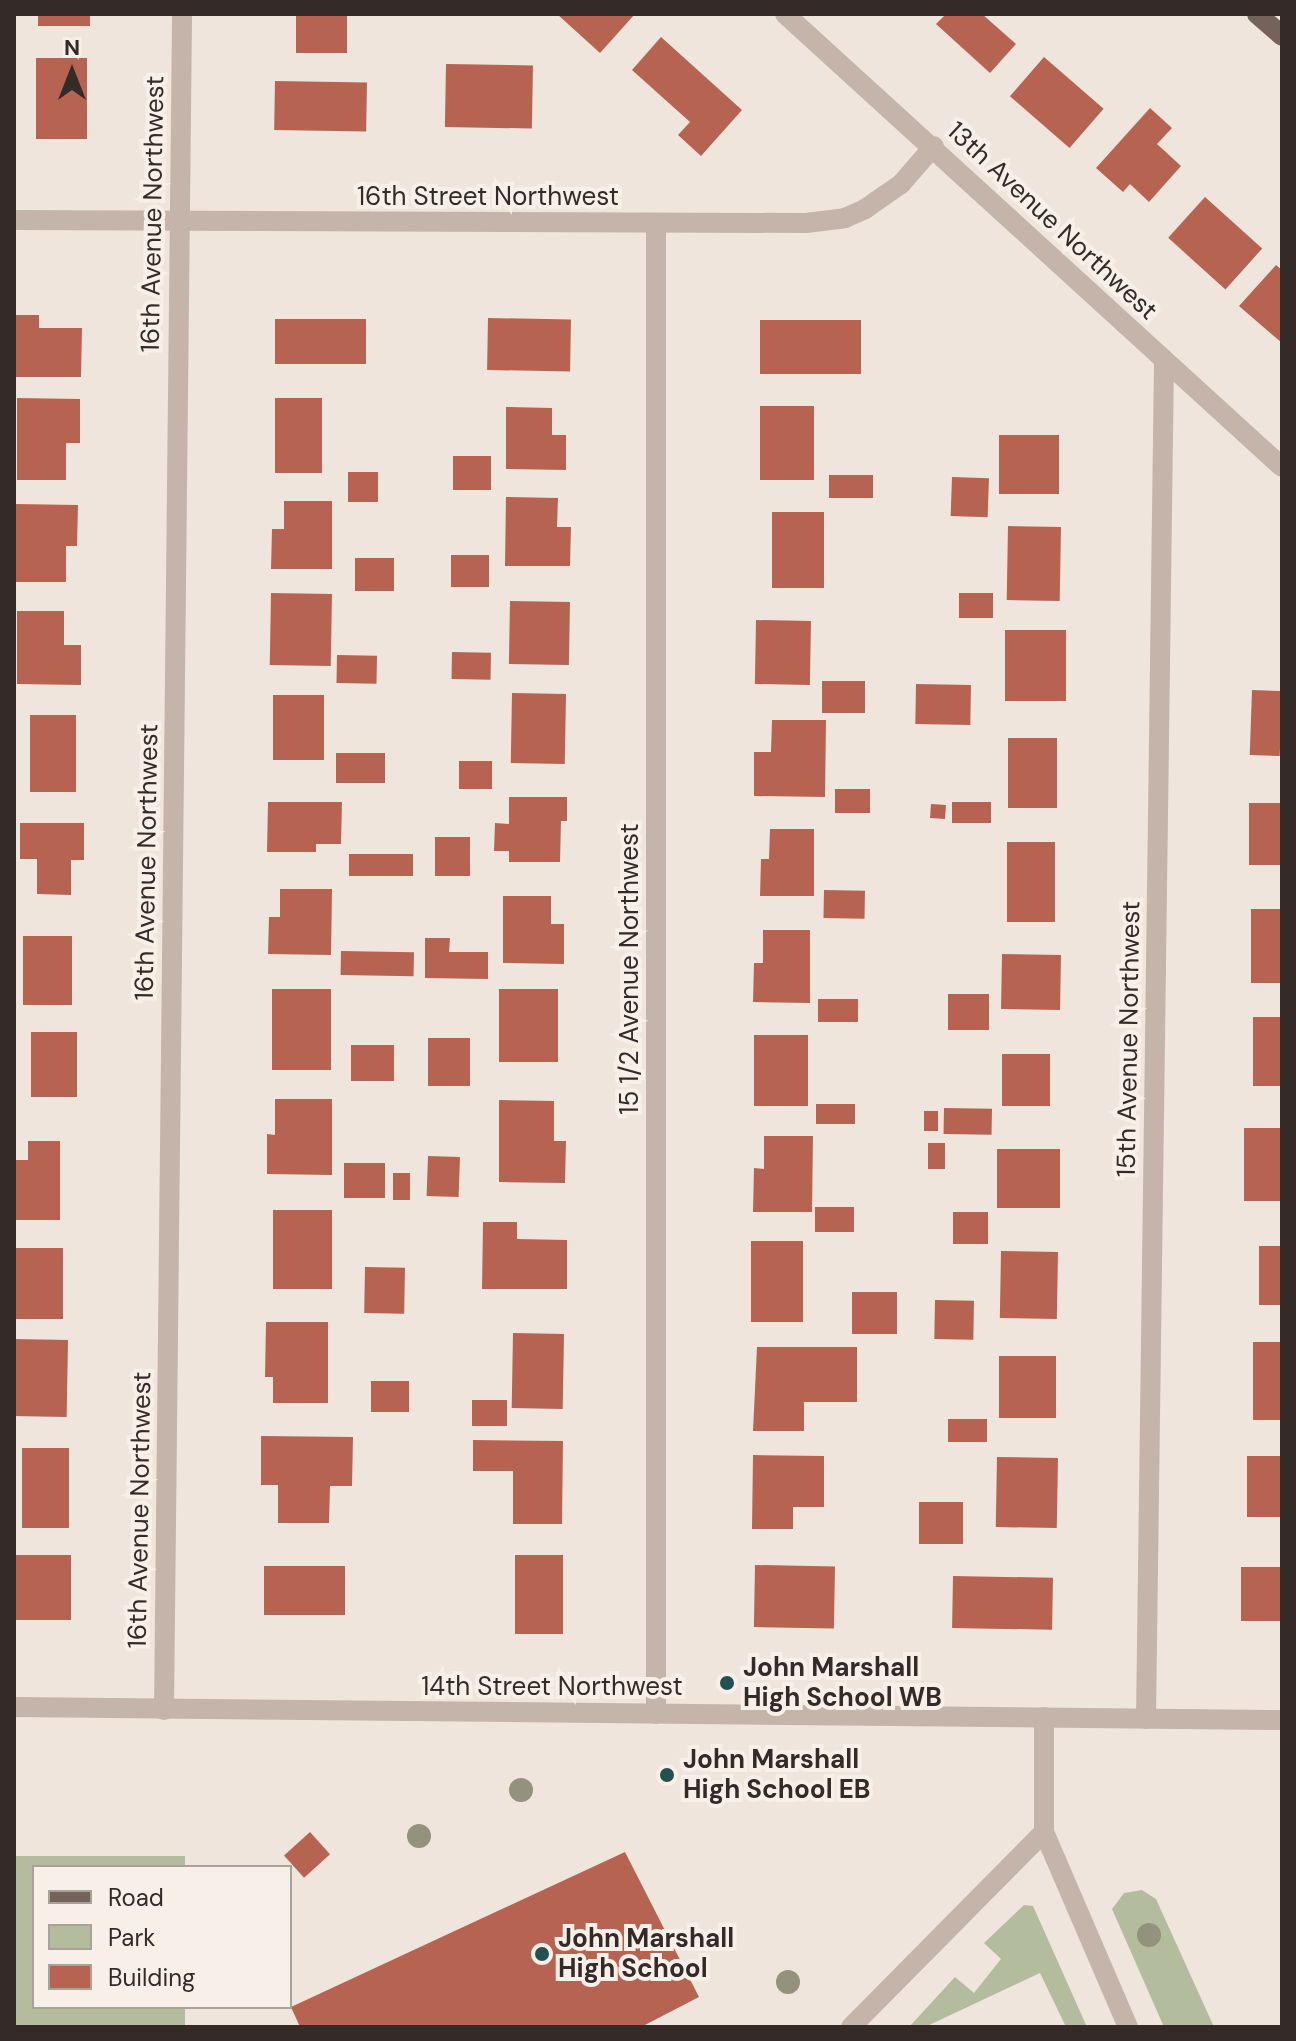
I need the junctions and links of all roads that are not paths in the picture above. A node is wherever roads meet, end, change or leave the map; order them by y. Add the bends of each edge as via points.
1 (182, 14) edge
2 (785, 14) edge
3 (1257, 14) edge
4 (1282, 36) edge
5 (934, 146) junction
6 (14, 220) edge
7 (179, 221) junction
8 (656, 224) junction
9 (1164, 360) junction
10 (1282, 467) edge
11 (14, 1707) edge
12 (164, 1710) junction
13 (656, 1714) junction
14 (1044, 1717) junction
15 (1146, 1719) junction
16 (1282, 1720) edge
17 (1044, 1832) junction
18 (851, 2027) edge
19 (1128, 2027) edge

1 - 7 street, 16th Avenue Northwest
2 - 5 street, 13th Avenue Northwest
3 - 4 main road
5 - 8 street, 16th Street Northwest via 901,184 845,218
5 - 9 street, 13th Avenue Northwest
6 - 7 street, 16th Street Northwest
7 - 8 street, 16th Street Northwest
7 - 12 street, 16th Avenue Northwest
8 - 13 street, 15 1/2 Avenue Northwest
9 - 10 street, 13th Avenue Northwest
9 - 15 street, 15th Avenue Northwest
11 - 12 street, 14th Street Northwest
12 - 13 street, 14th Street Northwest
13 - 14 street, 14th Street Northwest
14 - 15 street, 14th Street Northwest
14 - 17 street
15 - 16 street, 14th Street Northwest
17 - 18 street
17 - 19 street

